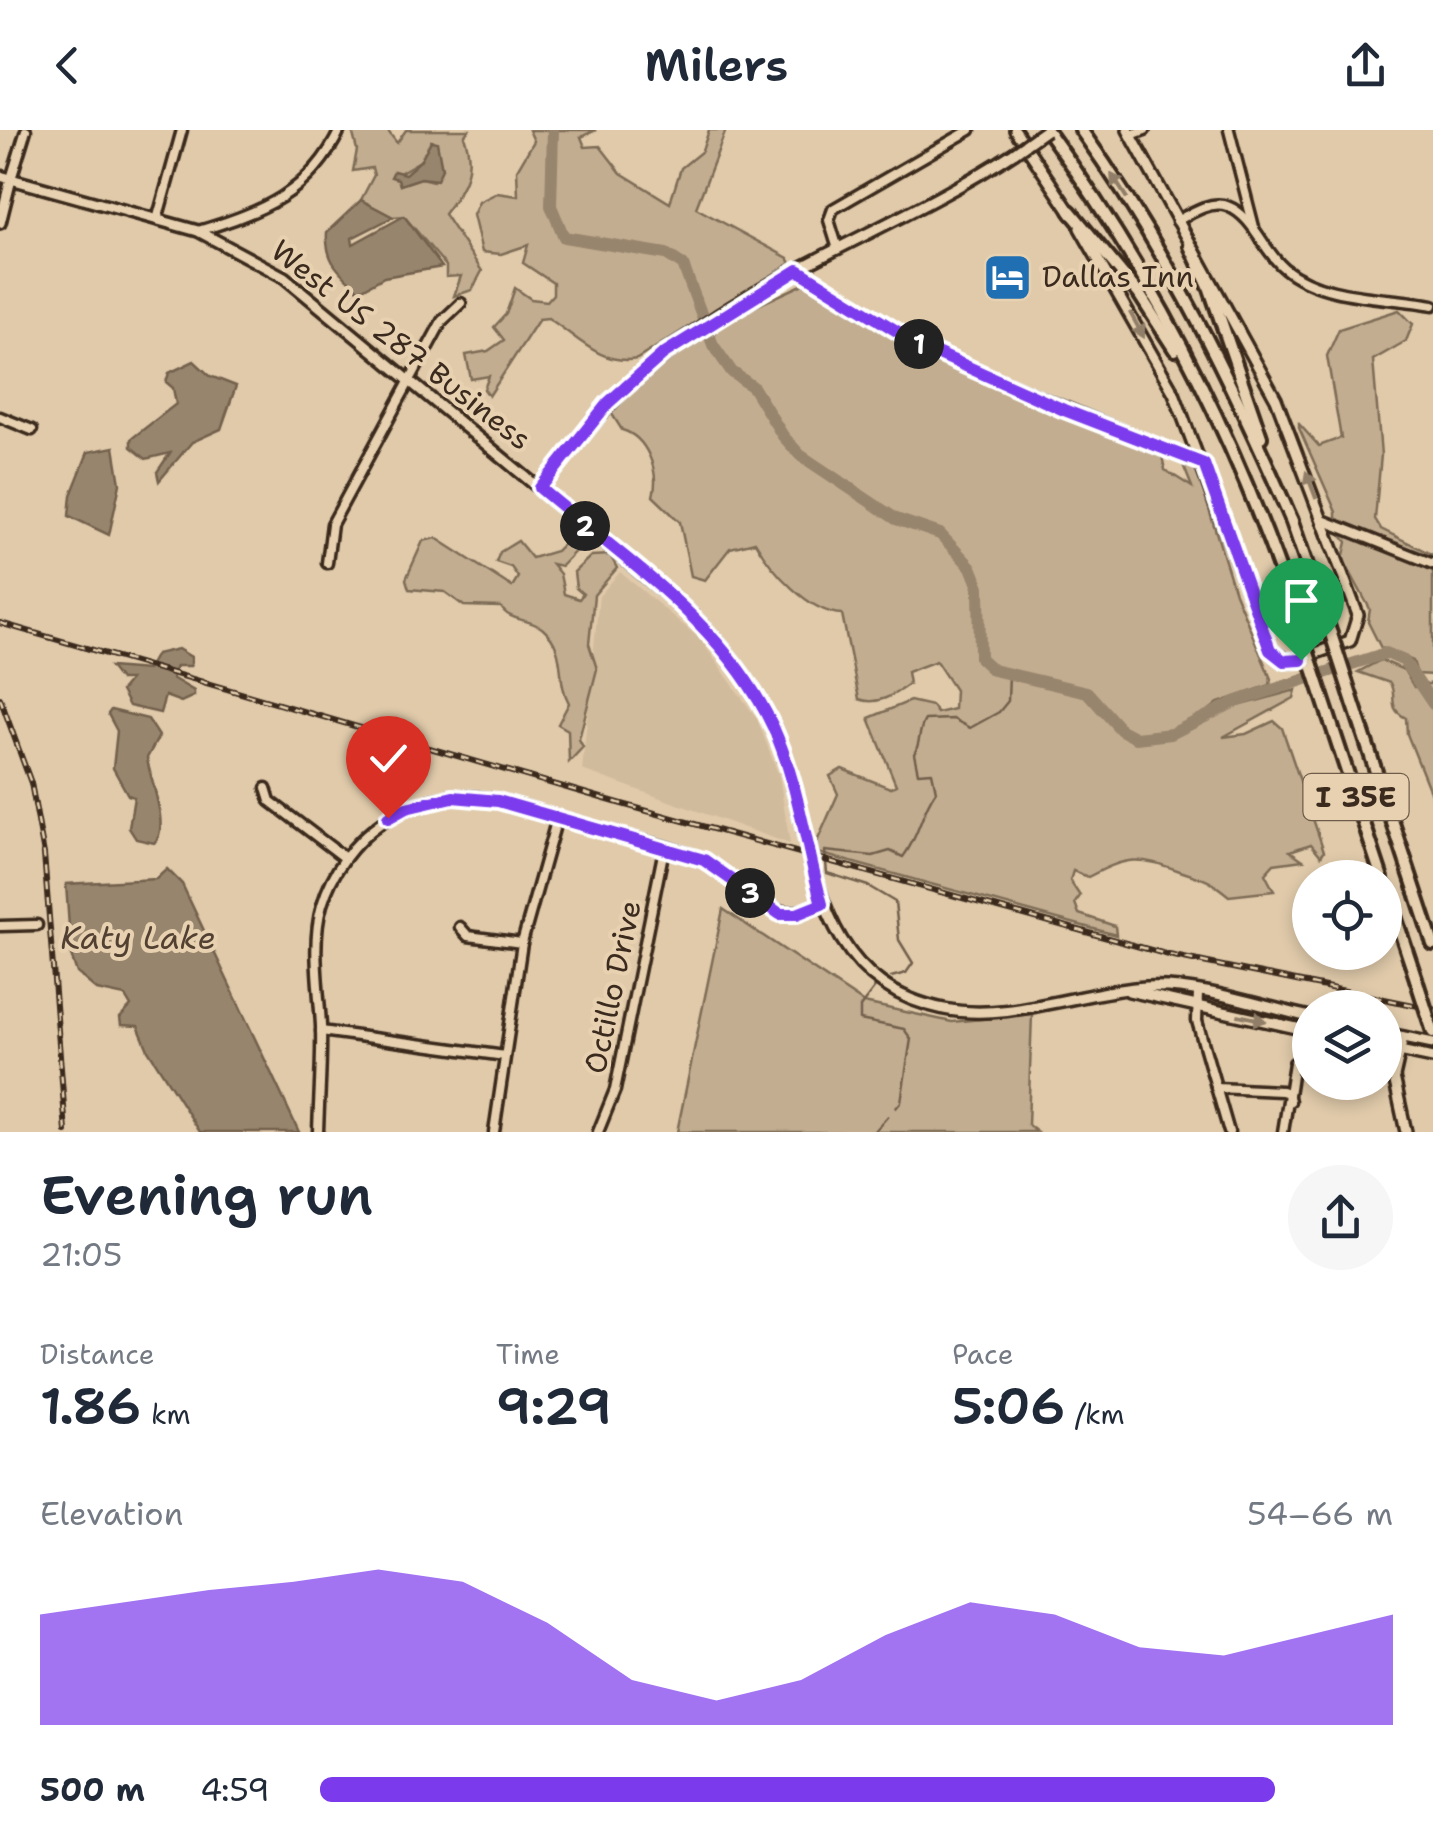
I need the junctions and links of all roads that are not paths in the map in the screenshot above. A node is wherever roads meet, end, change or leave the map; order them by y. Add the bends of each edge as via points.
1 (26, 130) edge
2 (182, 130) edge
3 (340, 130) edge
4 (970, 130) edge
5 (1015, 130) edge
6 (1046, 130) edge
7 (1081, 130) edge
8 (1145, 130) edge
9 (1228, 130) edge
10 (1129, 133) edge
11 (5, 177) edge
12 (1070, 211) junction
13 (157, 220) junction
14 (1176, 221) junction
15 (0, 223) edge
16 (198, 231) junction
17 (1256, 236) junction
18 (1190, 246) junction
19 (838, 249) junction
20 (798, 270) junction
21 (460, 303) dead end
22 (1433, 305) edge
23 (409, 379) junction
24 (1206, 394) junction
25 (0, 418) edge
26 (32, 430) dead end
27 (1204, 464) junction
28 (540, 488) junction
29 (1325, 520) junction
30 (1292, 521) junction
31 (327, 563) dead end
32 (1433, 564) edge
33 (266, 788) dead end
34 (557, 818) junction
35 (664, 848) junction
36 (346, 858) junction
37 (1376, 860) edge
38 (822, 904) junction
39 (0, 926) edge
40 (37, 926) dead end
41 (460, 928) dead end
42 (1402, 937) edge
43 (522, 943) junction
44 (1433, 944) edge
45 (1126, 990) junction
46 (1198, 993) junction
47 (1196, 1006) junction
48 (1292, 1013) edge
49 (1292, 1027) edge
50 (321, 1031) junction
51 (1433, 1032) edge
52 (1403, 1036) joint
53 (1402, 1039) edge
54 (1433, 1043) edge
55 (1402, 1052) edge
56 (1413, 1054) junction
57 (505, 1056) junction
58 (1433, 1058) edge
59 (1402, 1062) edge
60 (1292, 1082) edge
61 (1216, 1088) junction
62 (1399, 1100) edge
63 (1290, 1101) junction
64 (318, 1132) edge
65 (494, 1132) edge
66 (598, 1132) edge
67 (1229, 1132) edge
68 (1283, 1132) edge
69 (1406, 1132) edge

1 - 11 street
2 - 13 street
3 - 16 street via 315,172 282,200
4 - 19 street via 832,209 828,220
5 - 12 main road
6 - 19 main road, bridge via 966,184
6 - 24 highway, I 35E via 1113,228
30 -> 7 highway, I 35E via 1178,283
8 - 10 street
9 - 17 street
10 - 14 main road
11 - 13 main road, West US 287 Business
11 - 15 main road
12 - 24 highway via 1146,302
12 -> 27 main road via 1174,393
13 - 16 main road, West US 287 Business
14 - 17 street via 1218,204 1239,212
14 - 18 main road
16 - 23 main road, West US 287 Business via 284,277
17 - 22 street via 1284,269 1308,281
29 -> 18 main road via 1250,346
18 - 30 highway
19 - 20 main road
20 - 27 street via 921,346
20 - 28 main road via 692,334 608,403
21 - 23 street
23 - 28 main road, West US 287 Business
23 - 31 street via 332,524
24 - 37 highway, I 35E, bridge via 1269,531
25 - 26 street
27 - 29 main road via 1270,650 1284,661 1346,644 1357,623
28 - 38 main road, West US 287 Business via 691,614 742,671 774,730
29 - 32 street
30 - 44 highway, I 35E, bridge
33 - 36 street via 270,801
34 - 35 street
34 - 36 street via 476,797 427,802 388,818
34 - 43 street
35 - 38 street via 704,860 780,914
35 - 66 street, Octillo Drive via 615,1090
36 - 50 street via 321,908
38 - 45 main road, West US 287 Business via 862,966 935,1007 993,1011
39 - 40 street
41 - 43 street via 468,936
42 - 51 highway, bridge
43 - 57 street
45 - 46 main road, West US 287 Business
45 - 47 main road, West US 287 Business
46 - 47 street
46 - 48 main road, West US 287 Business
47 -> 49 main road, West US 287 Business
47 - 61 street
50 - 57 street
50 - 64 street
52 - 53 main road
52 - 54 main road
55 - 56 main road
56 - 58 main road
56 - 59 main road
57 - 65 street
60 - 63 street
61 - 63 street via 1288,1092
61 - 67 street
62 - 69 main road
63 - 68 street

